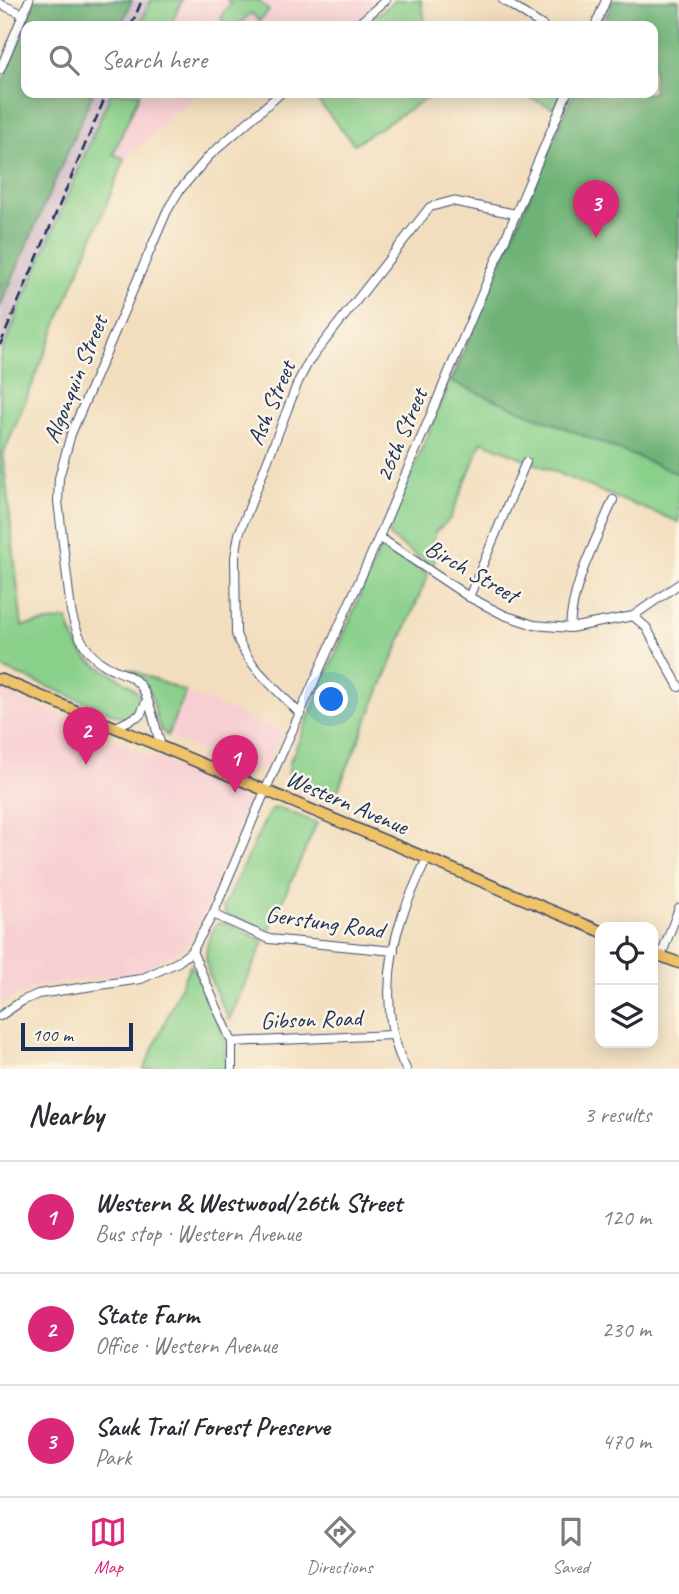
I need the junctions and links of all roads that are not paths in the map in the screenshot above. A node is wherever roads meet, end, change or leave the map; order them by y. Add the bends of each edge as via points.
1 (29, 0) edge
2 (386, 0) edge
3 (503, 0) edge
4 (606, 0) edge
5 (0, 4) edge
6 (23, 14) junction
7 (362, 21) edge
8 (535, 21) edge
9 (597, 21) edge
10 (0, 70) edge
11 (275, 98) edge
12 (565, 98) edge
13 (516, 214) junction
14 (526, 462) dead end
15 (613, 500) dead end
16 (379, 537) junction
17 (679, 584) edge
18 (469, 597) junction
19 (634, 617) junction
20 (570, 628) junction
21 (0, 679) edge
22 (679, 686) edge
23 (147, 700) junction
24 (300, 714) junction
25 (116, 727) junction
26 (161, 746) junction
27 (265, 790) junction
28 (427, 858) junction
29 (679, 908) edge
30 (214, 914) junction
31 (595, 928) edge
32 (192, 951) junction
33 (394, 951) junction
34 (658, 952) edge
35 (658, 954) edge
36 (679, 963) edge
37 (0, 1016) edge
38 (392, 1035) junction
39 (232, 1042) junction
40 (232, 1069) edge
41 (406, 1069) edge

1 - 6 street
2 - 7 street
3 - 8 street
4 - 9 street
5 - 6 street
6 - 10 street
11 - 23 street, Algonquin Street via 192,173 167,211 71,434 59,478 75,629 92,655 131,676
12 - 13 street, 26th Street
13 - 16 street, 26th Street
13 - 24 street, Ash Street via 452,201 430,207 314,353 298,383 239,534 235,557 239,644
14 - 18 street
15 - 20 street via 577,588
16 - 18 street, Birch Street
16 - 24 street, 26th Street
17 - 19 street
18 - 20 street, Birch Street via 534,625
19 - 20 street, Birch Street
19 - 22 street via 646,627
21 - 25 main road, Western Avenue
23 - 25 street via 140,715
23 - 26 street, Algonquin Street
24 - 27 street, 26th Street
25 - 26 main road, Western Avenue
26 - 27 main road, Western Avenue
27 - 28 main road, Western Avenue
27 - 30 street, 26th Street
28 - 31 main road, Western Avenue
28 - 33 street via 403,915
29 - 34 street
30 - 32 street, 26th Street
30 - 33 street, Gerstung Road via 269,939
32 - 37 street via 141,979 38,994
32 - 39 street
33 - 38 street
35 - 36 main road
38 - 39 street, Gibson Road
38 - 41 street
39 - 40 street

